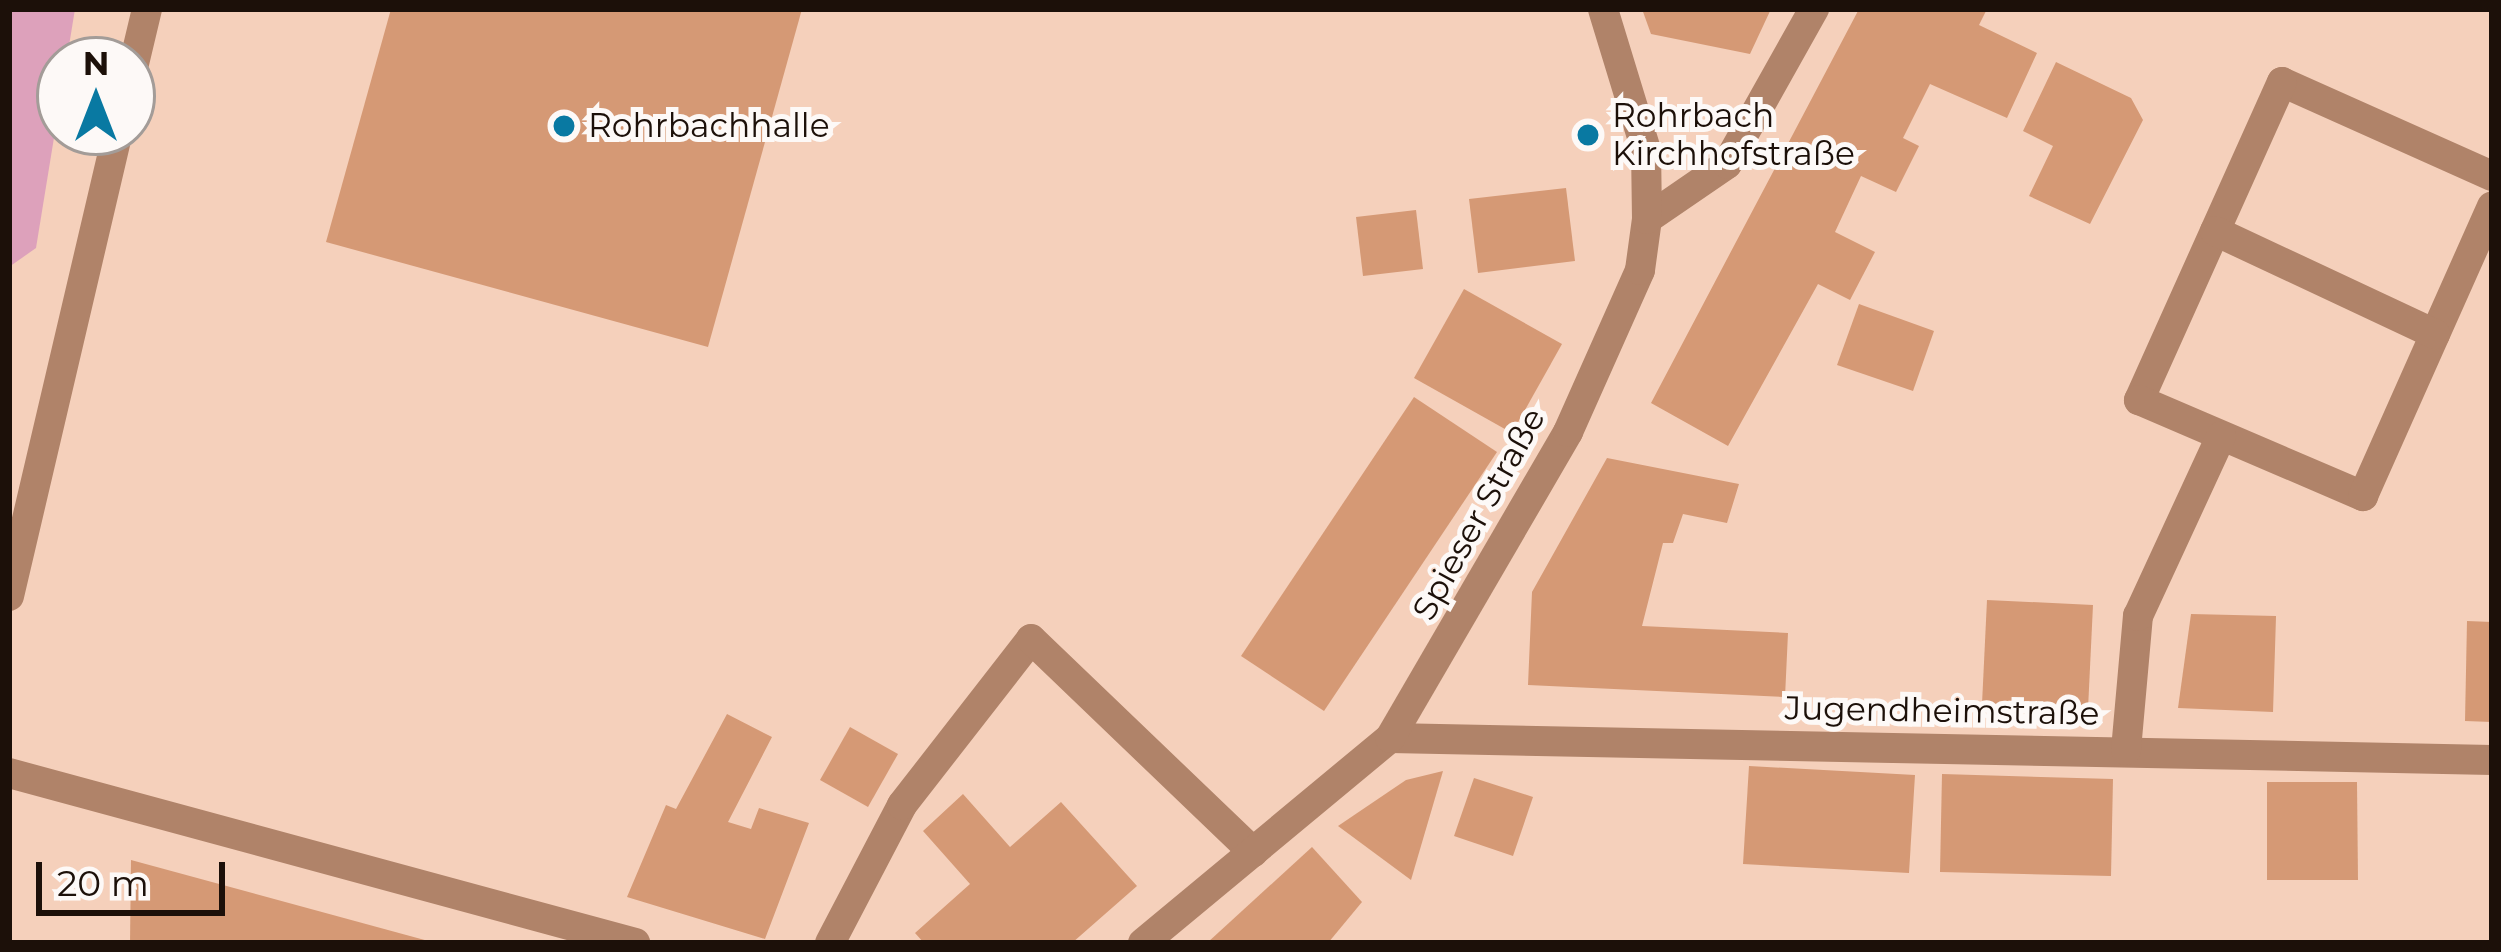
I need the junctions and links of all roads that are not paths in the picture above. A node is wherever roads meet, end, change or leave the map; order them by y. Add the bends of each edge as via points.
1 (1603, 9) edge
2 (1814, 9) edge
3 (112, 156) edge
4 (2492, 176) edge
5 (2492, 206) edge
6 (1647, 219) junction
7 (2215, 231) junction
8 (2435, 334) junction
9 (2221, 436) junction
10 (9, 596) edge
11 (1390, 738) junction
12 (2126, 750) junction
13 (2492, 760) edge
14 (9, 773) edge
15 (1252, 852) junction
16 (635, 943) edge
17 (830, 943) edge
18 (1143, 943) edge

1 - 6 street, Spieser Straße via 1646,150
2 - 6 street via 1727,164
3 - 10 street
4 - 7 street via 2282,82
5 - 8 street
6 - 11 street, Spieser Straße via 1640,270 1568,432
7 - 8 street
7 - 9 street via 2139,400
8 - 9 street via 2363,496
9 - 12 street via 2138,616
11 - 12 street, Jugendheimstraße
11 - 15 street, Spieser Straße
12 - 13 street, Jugendheimstraße
14 - 16 street
15 - 17 street via 1031,639 902,805
15 - 18 street, Spieser Straße

